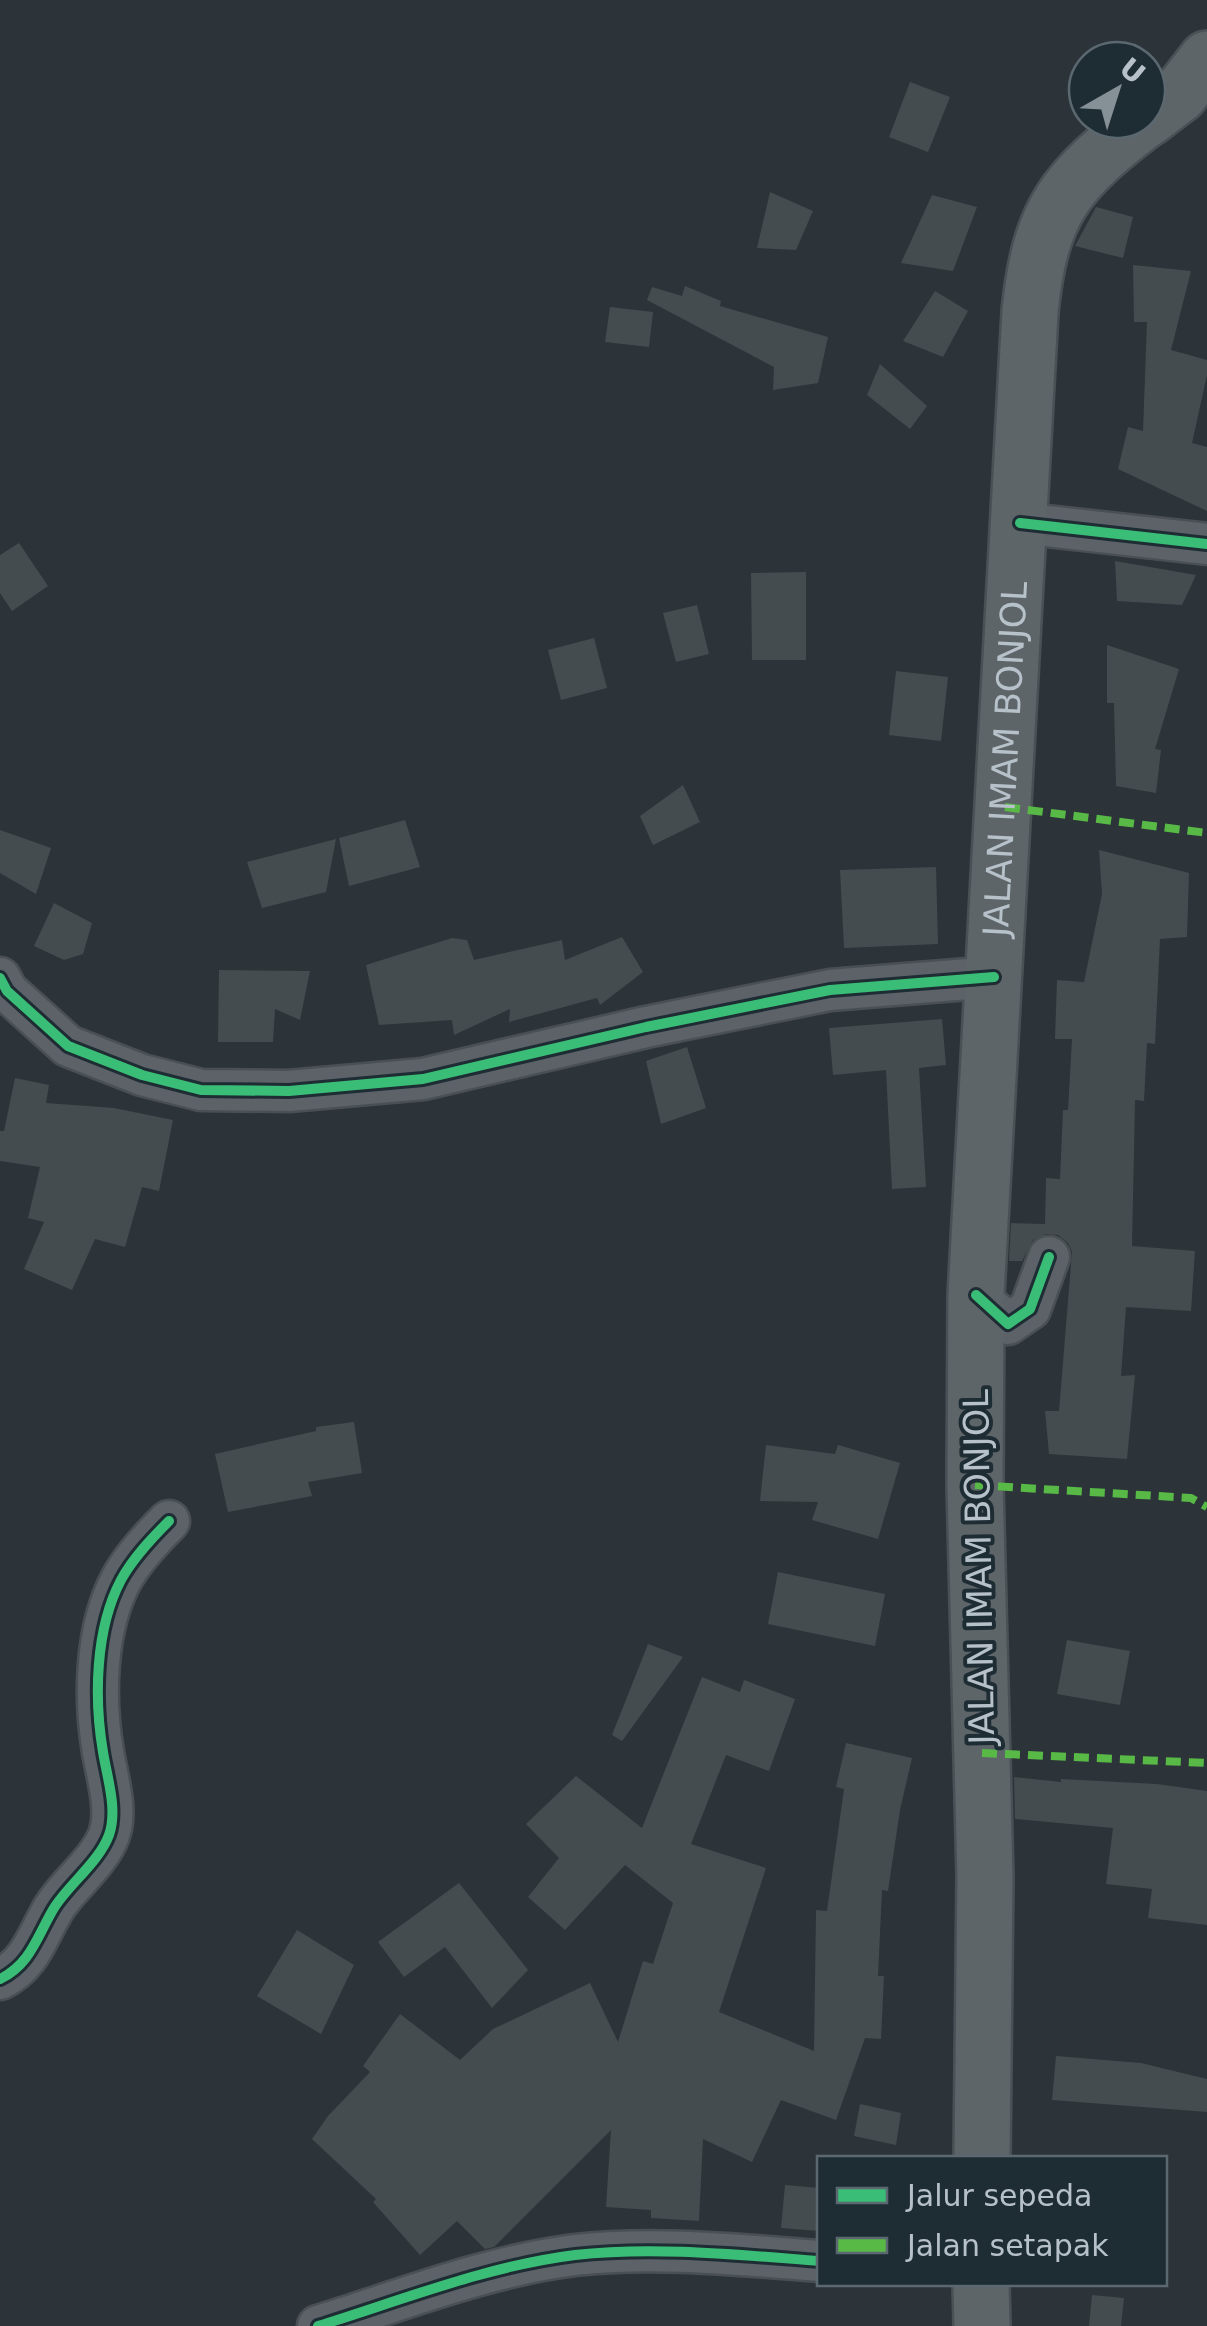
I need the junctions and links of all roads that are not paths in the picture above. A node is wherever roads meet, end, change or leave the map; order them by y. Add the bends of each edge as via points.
1 (1207, 59) edge
2 (1167, 104) edge
3 (1121, 140) edge
4 (1020, 522) junction
5 (1207, 544) edge
6 (994, 977) junction
7 (0, 978) edge
8 (1050, 1257) dead end
9 (976, 1294) junction
10 (169, 1521) dead end
11 (0, 1979) edge
12 (982, 2156) edge
13 (817, 2261) edge
14 (979, 2286) edge
15 (318, 2326) edge
16 (982, 2326) edge

1 - 2 main road, JALAN IMAM BONJOL
3 - 4 main road, JALAN IMAM BONJOL via 1064,194 1035,264
4 - 5 street
4 - 6 main road, JALAN IMAM BONJOL
6 - 7 street via 830,990 423,1078 289,1091 201,1090 142,1075 68,1046
6 - 9 main road, JALAN IMAM BONJOL
8 - 9 street via 1030,1309 1008,1324
9 - 12 main road, JALAN IMAM BONJOL
10 - 11 street via 127,1571 109,1611 96,1698 112,1804 110,1834 56,1905 29,1956
13 - 15 street via 696,2252 576,2255 482,2275
14 - 16 main road

